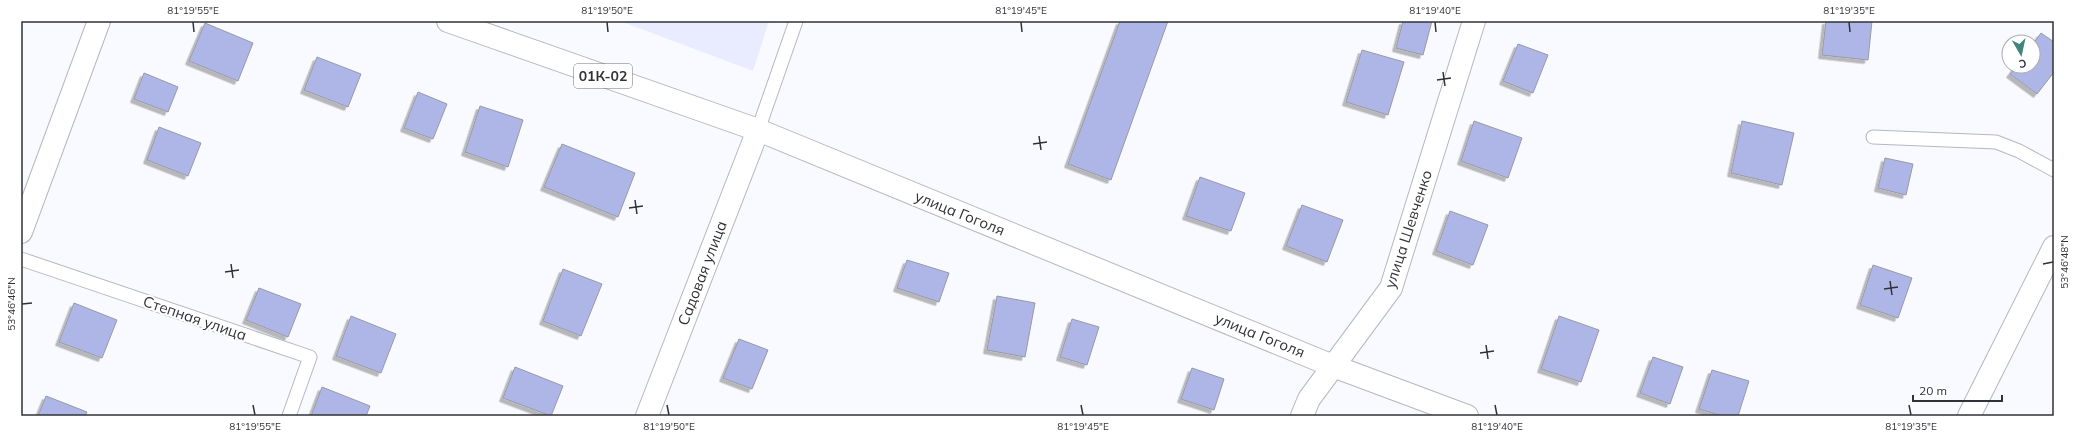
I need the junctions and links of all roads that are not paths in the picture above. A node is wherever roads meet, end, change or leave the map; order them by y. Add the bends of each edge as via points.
1 (99, 21) edge
2 (448, 21) edge
3 (796, 21) edge
4 (1474, 21) edge
5 (758, 130) junction
6 (1873, 137) dead end
7 (2054, 170) edge
8 (21, 232) edge
9 (2054, 247) edge
10 (21, 259) edge
11 (1334, 366) junction
12 (289, 416) edge
13 (647, 416) edge
14 (1302, 416) edge
15 (1467, 416) edge
16 (1969, 416) edge

1 - 8 main road
2 - 5 main road, улица Гоголя / 01К-02
3 - 5 lane
4 - 11 main road, улица Шевченко via 1392,288
5 - 11 main road, улица Гоголя
5 - 13 main road, Садовая улица
6 - 7 lane via 1996,142
9 - 16 main road
10 - 12 lane, Степная улица via 310,357
11 - 14 main road, улица Шевченко via 1309,399
11 - 15 main road, улица Гоголя

